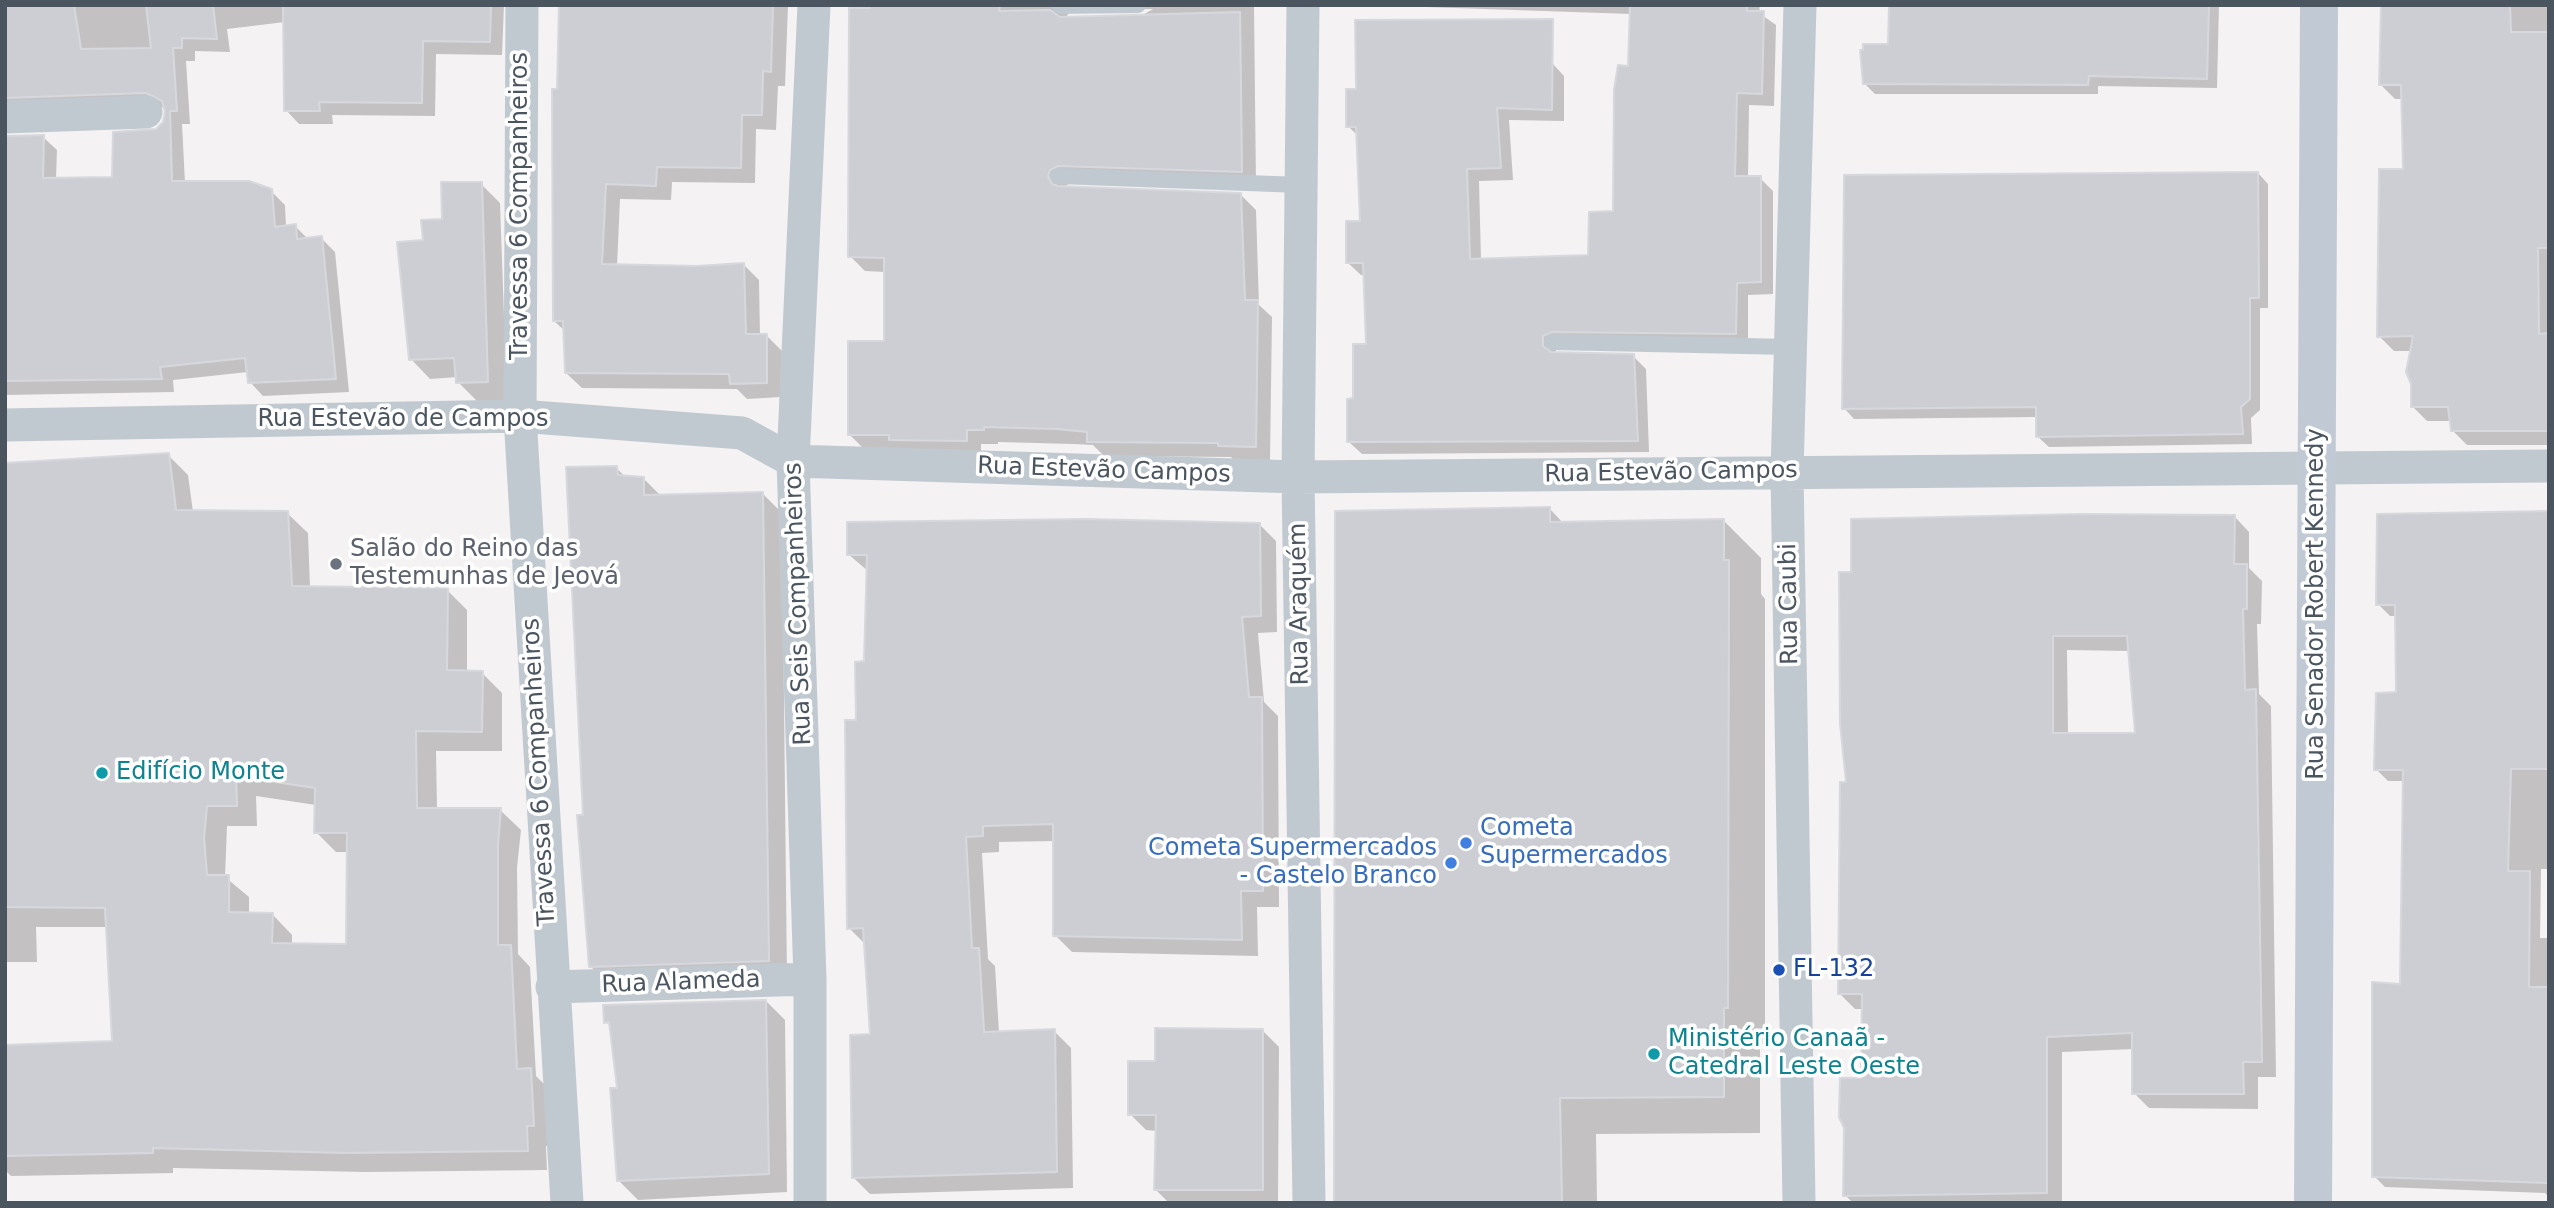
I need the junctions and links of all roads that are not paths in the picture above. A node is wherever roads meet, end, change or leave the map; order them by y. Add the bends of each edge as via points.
1 (522, 5) edge
2 (814, 5) edge
3 (1138, 5) edge
4 (1303, 5) edge
5 (1800, 5) edge
6 (2319, 5) edge
7 (1060, 6) edge
8 (146, 112) dead end
9 (5, 117) edge
10 (1058, 176) dead end
11 (1301, 186) junction
12 (1552, 342) dead end
13 (1791, 347) junction
14 (520, 416) junction
15 (5, 425) edge
16 (793, 461) junction
17 (2549, 467) edge
18 (1787, 471) junction
19 (2318, 471) junction
20 (1298, 477) junction
21 (810, 979) junction
22 (552, 987) junction
23 (568, 1203) edge
24 (810, 1203) edge
25 (1309, 1203) edge
26 (1799, 1203) edge
27 (2313, 1203) edge

1 - 14 street, Travessa 6 Companheiros
2 - 16 street, Rua Seis Companheiros
3 - 7 lane
4 - 11 street, Rua Araquém
5 - 13 street, Rua Caubi
6 - 19 street, Rua Senador Robert Kennedy
8 - 9 street
10 - 11 lane
11 - 20 street, Rua Araquém
12 - 13 lane
13 - 18 street, Rua Caubi
14 - 15 street, Rua Estevão de Campos
14 - 16 street, Rua Estevão de Campos via 742,433
14 - 22 street, Travessa 6 Companheiros
16 - 20 street, Rua Estevão Campos
16 - 21 street, Rua Seis Companheiros
17 - 19 street, Rua Estevão Campos
18 - 19 street, Rua Estevão Campos
18 - 20 street, Rua Estevão Campos
18 - 26 street, Rua Caubi
19 - 27 street, Rua Senador Robert Kennedy
20 - 25 street, Rua Araquém
21 - 22 street, Rua Alameda
21 - 24 street, Rua Seis Companheiros
22 - 23 street, Travessa 6 Companheiros

